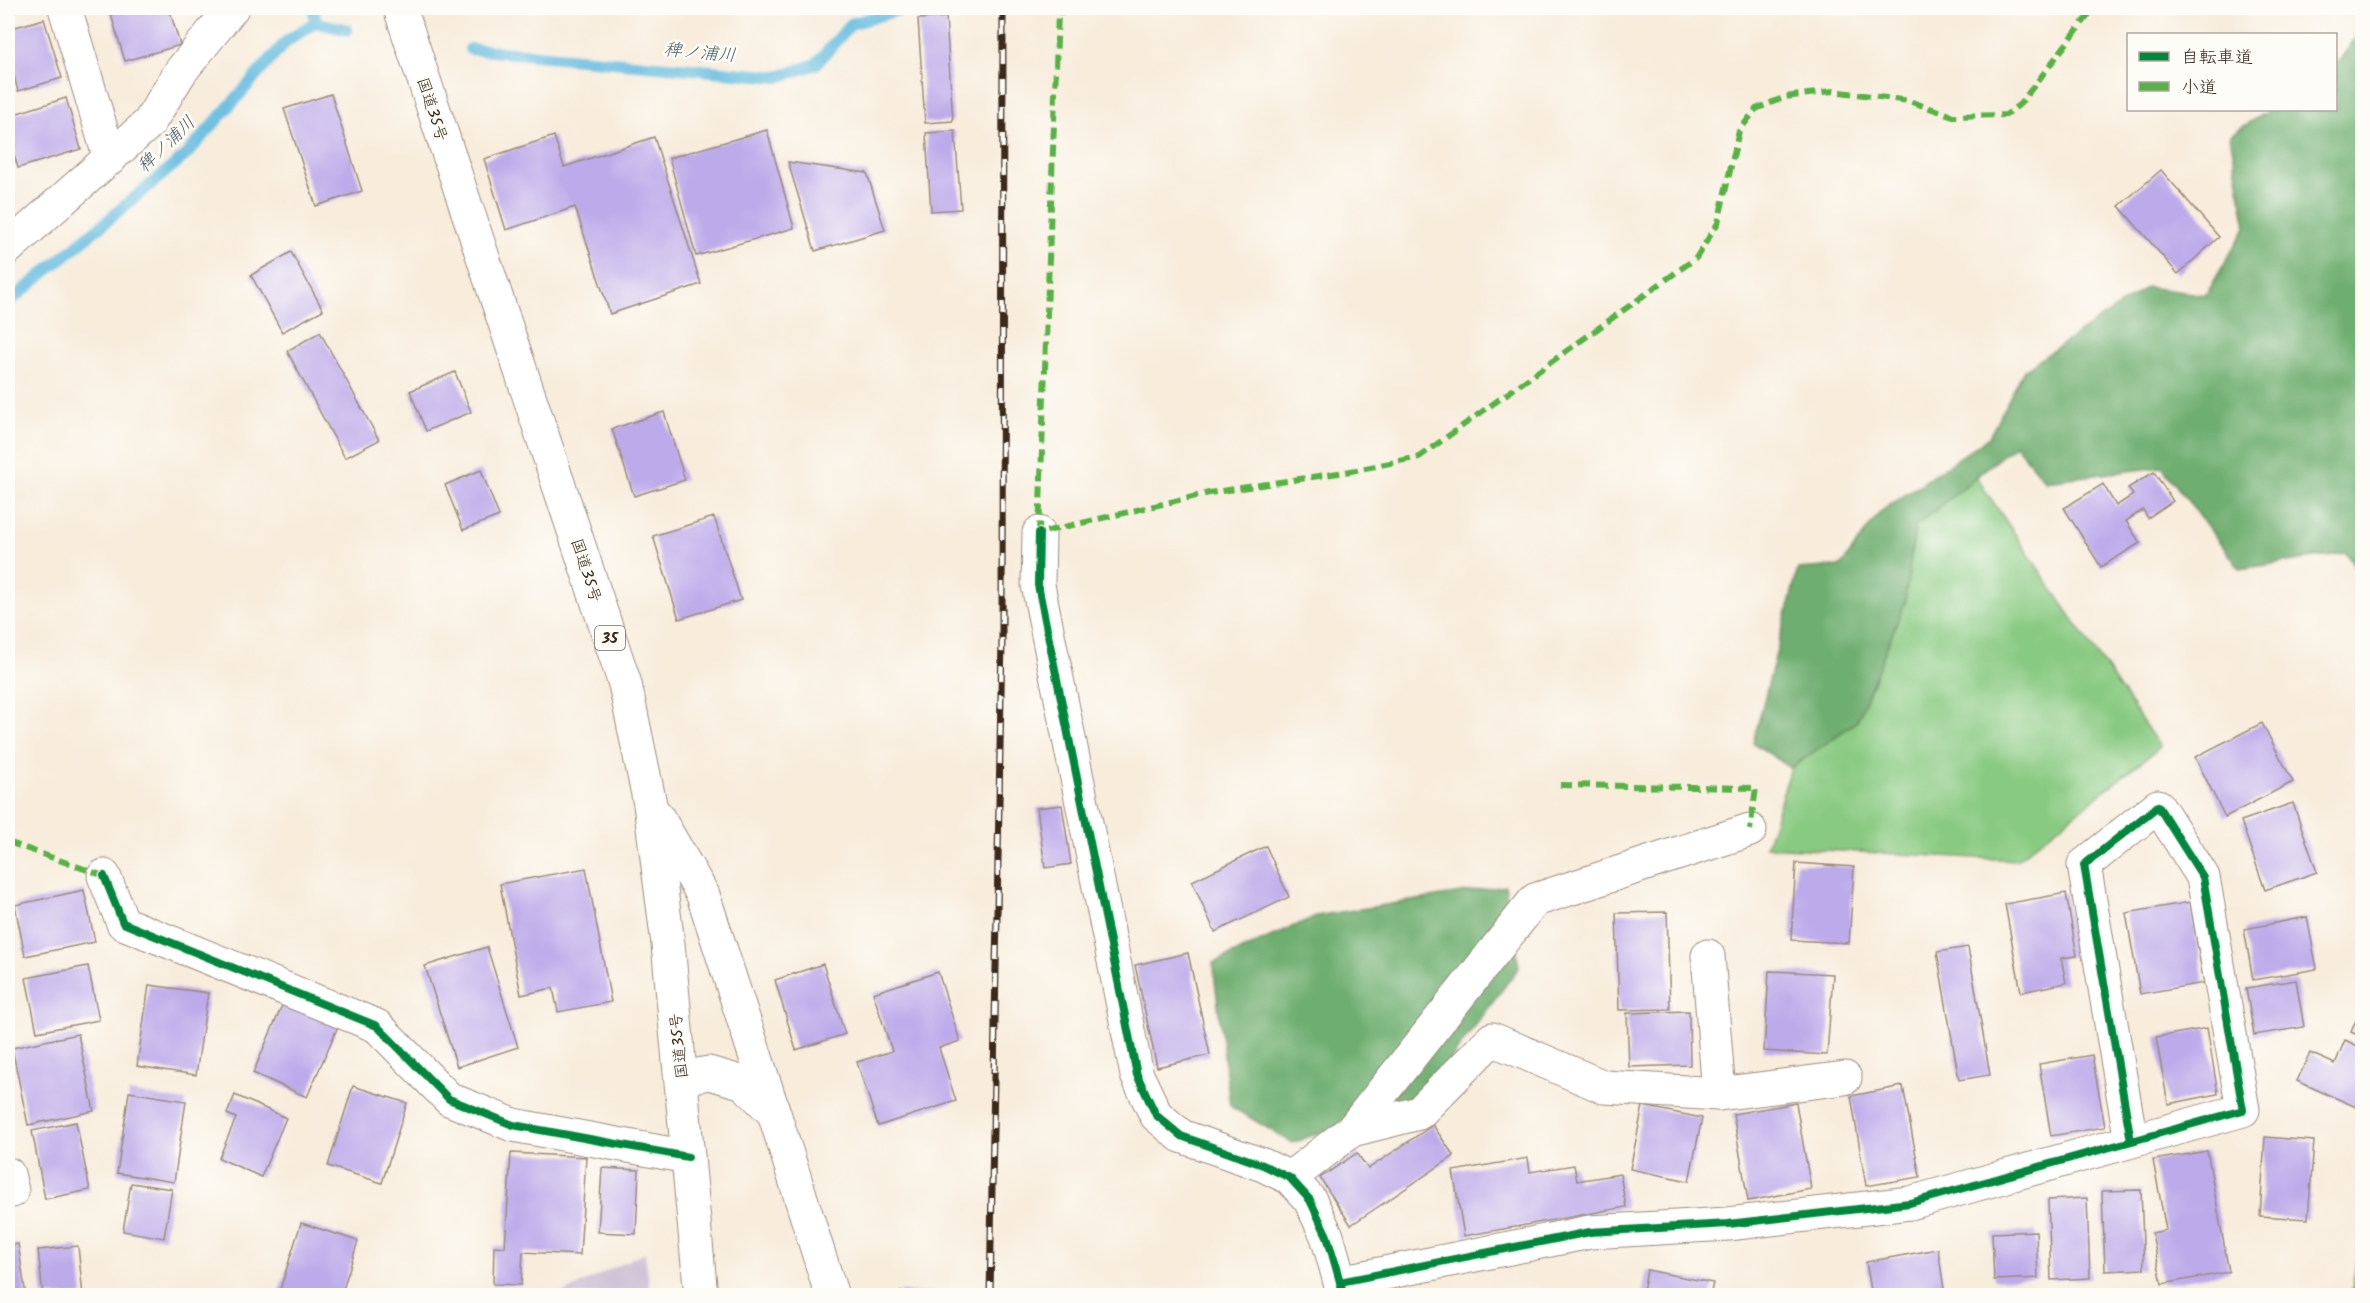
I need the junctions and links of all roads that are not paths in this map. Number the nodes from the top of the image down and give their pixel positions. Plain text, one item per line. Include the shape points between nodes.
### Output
1 (65, 8) edge
2 (232, 8) edge
3 (400, 8) edge
4 (110, 159) junction
5 (8, 248) edge
6 (1039, 533) dead end
7 (650, 804) junction
8 (1750, 830) dead end
9 (104, 876) dead end
10 (1708, 956) dead end
11 (681, 1078) junction
12 (1845, 1078) dead end
13 (1719, 1094) junction
14 (774, 1113) junction
15 (1352, 1130) junction
16 (2131, 1141) junction
17 (688, 1157) junction
18 (8, 1174) edge
19 (1290, 1178) junction
20 (8, 1192) edge
21 (1342, 1289) edge
22 (700, 1296) edge
23 (832, 1296) edge

1 - 4 main road
2 - 4 main road via 181,71 149,123
3 - 7 main road, 国道35号 / 35 via 625,684
4 - 5 main road
6 - 19 main road via 1038,585 1137,1075 1156,1115 1181,1136
7 - 11 main road, 国道35号 / 35
7 - 14 main road via 703,895
8 - 15 main road via 1535,900
9 - 17 main road via 123,922 377,1026 448,1099 513,1125
10 - 13 main road
11 - 14 main road via 709,1072 744,1083
11 - 17 main road, 国道35号 / 35
12 - 13 main road
13 - 15 main road via 1604,1087 1492,1039 1419,1113
14 - 23 main road
15 - 19 main road
16 - 16 main road via 2243,1110 2203,877 2158,806 2084,865
16 - 21 main road via 1910,1203 1728,1224 1590,1232
17 - 22 main road, 国道35号 / 35
18 - 20 main road via 12,1191
19 - 21 main road via 1310,1200 1327,1236

